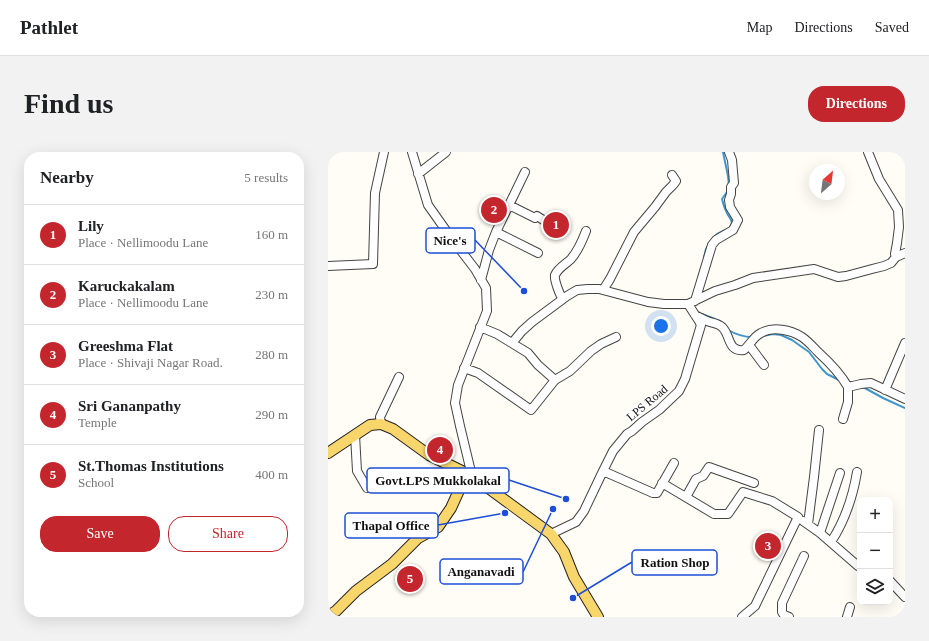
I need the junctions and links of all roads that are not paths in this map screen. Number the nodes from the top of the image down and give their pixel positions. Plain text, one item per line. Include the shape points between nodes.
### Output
1 (384, 152) edge
2 (412, 152) edge
3 (446, 152) edge
4 (729, 152) edge
5 (868, 152) edge
6 (525, 172) dead end
7 (418, 174) junction
8 (672, 175) dead end
9 (509, 205) junction
10 (548, 222) dead end
11 (586, 231) dead end
12 (496, 232) junction
13 (538, 253) dead end
14 (905, 253) edge
15 (896, 257) junction
16 (328, 266) edge
17 (481, 280) junction
18 (603, 290) junction
19 (564, 299) junction
20 (688, 303) junction
21 (695, 315) junction
22 (480, 327) junction
23 (616, 337) dead end
24 (512, 343) junction
25 (905, 343) edge
26 (749, 345) junction
27 (764, 365) dead end
28 (464, 368) junction
29 (399, 377) dead end
30 (555, 380) junction
31 (848, 387) junction
32 (885, 390) junction
33 (905, 399) edge
34 (843, 419) dead end
35 (382, 424) junction
36 (819, 430) dead end
37 (355, 435) junction
38 (328, 453) edge
39 (674, 463) dead end
40 (603, 471) junction
41 (857, 472) dead end
42 (840, 473) dead end
43 (472, 476) junction
44 (662, 483) junction
45 (754, 483) dead end
46 (367, 488) dead end
47 (686, 497) junction
48 (798, 517) junction
49 (808, 524) junction
50 (820, 533) junction
51 (551, 534) junction
52 (831, 542) junction
53 (804, 556) dead end
54 (857, 565) edge
55 (893, 584) edge
56 (905, 597) edge
57 (850, 607) dead end
58 (328, 616) edge
59 (598, 617) edge
60 (742, 617) edge
61 (789, 617) edge
62 (847, 617) edge

1 - 16 street via 375,193 373,264
2 - 7 street
3 - 7 street
4 - 20 street via 734,183 729,200 738,220 733,230 712,245
5 - 15 street via 879,179 898,210
6 - 9 street
7 - 17 street via 428,205 476,269
8 - 18 street via 676,180 673,185 634,232
9 - 10 street
9 - 12 street
11 - 19 street via 572,257 555,275
12 - 13 street
12 - 17 street
14 - 15 street
15 - 20 street via 884,266 846,276 838,277 814,269 752,278
17 - 22 street via 486,288 487,311
18 - 19 street via 577,290
18 - 20 street via 648,302
19 - 24 street via 522,331
20 - 21 street, LPS Road
21 - 26 street via 721,326 734,349 744,350
21 - 40 street, LPS Road via 701,326 679,391 627,434 613,451
22 - 24 street
22 - 28 street
23 - 30 street via 601,344 570,372
24 - 30 street via 528,353
25 - 32 street
26 - 27 street
26 - 31 street via 766,331 791,332 802,337 825,358
28 - 30 street via 478,372 531,410
28 - 43 street via 455,403
29 - 35 street via 380,417
31 - 32 street via 871,384
31 - 34 street via 848,402
32 - 33 street
35 - 37 main road via 370,426
35 - 43 main road via 429,455
36 - 49 street
37 - 38 main road
37 - 46 street via 357,470
39 - 44 street
40 - 44 street via 653,493 657,493
40 - 51 street, LPS Road via 576,522
41 - 52 street via 854,489
42 - 50 street
43 - 51 main road
43 - 58 main road via 461,486 451,508 438,527 418,538 392,564
44 - 47 street
45 - 47 street via 709,467 703,476 696,479
47 - 48 street via 714,514 728,514 742,492 772,501
48 - 49 street
48 - 60 street via 755,606
49 - 50 street
50 - 52 street
51 - 59 main road via 564,552 574,577
52 - 54 street
53 - 61 street via 782,603 782,612
55 - 56 street
57 - 62 street

